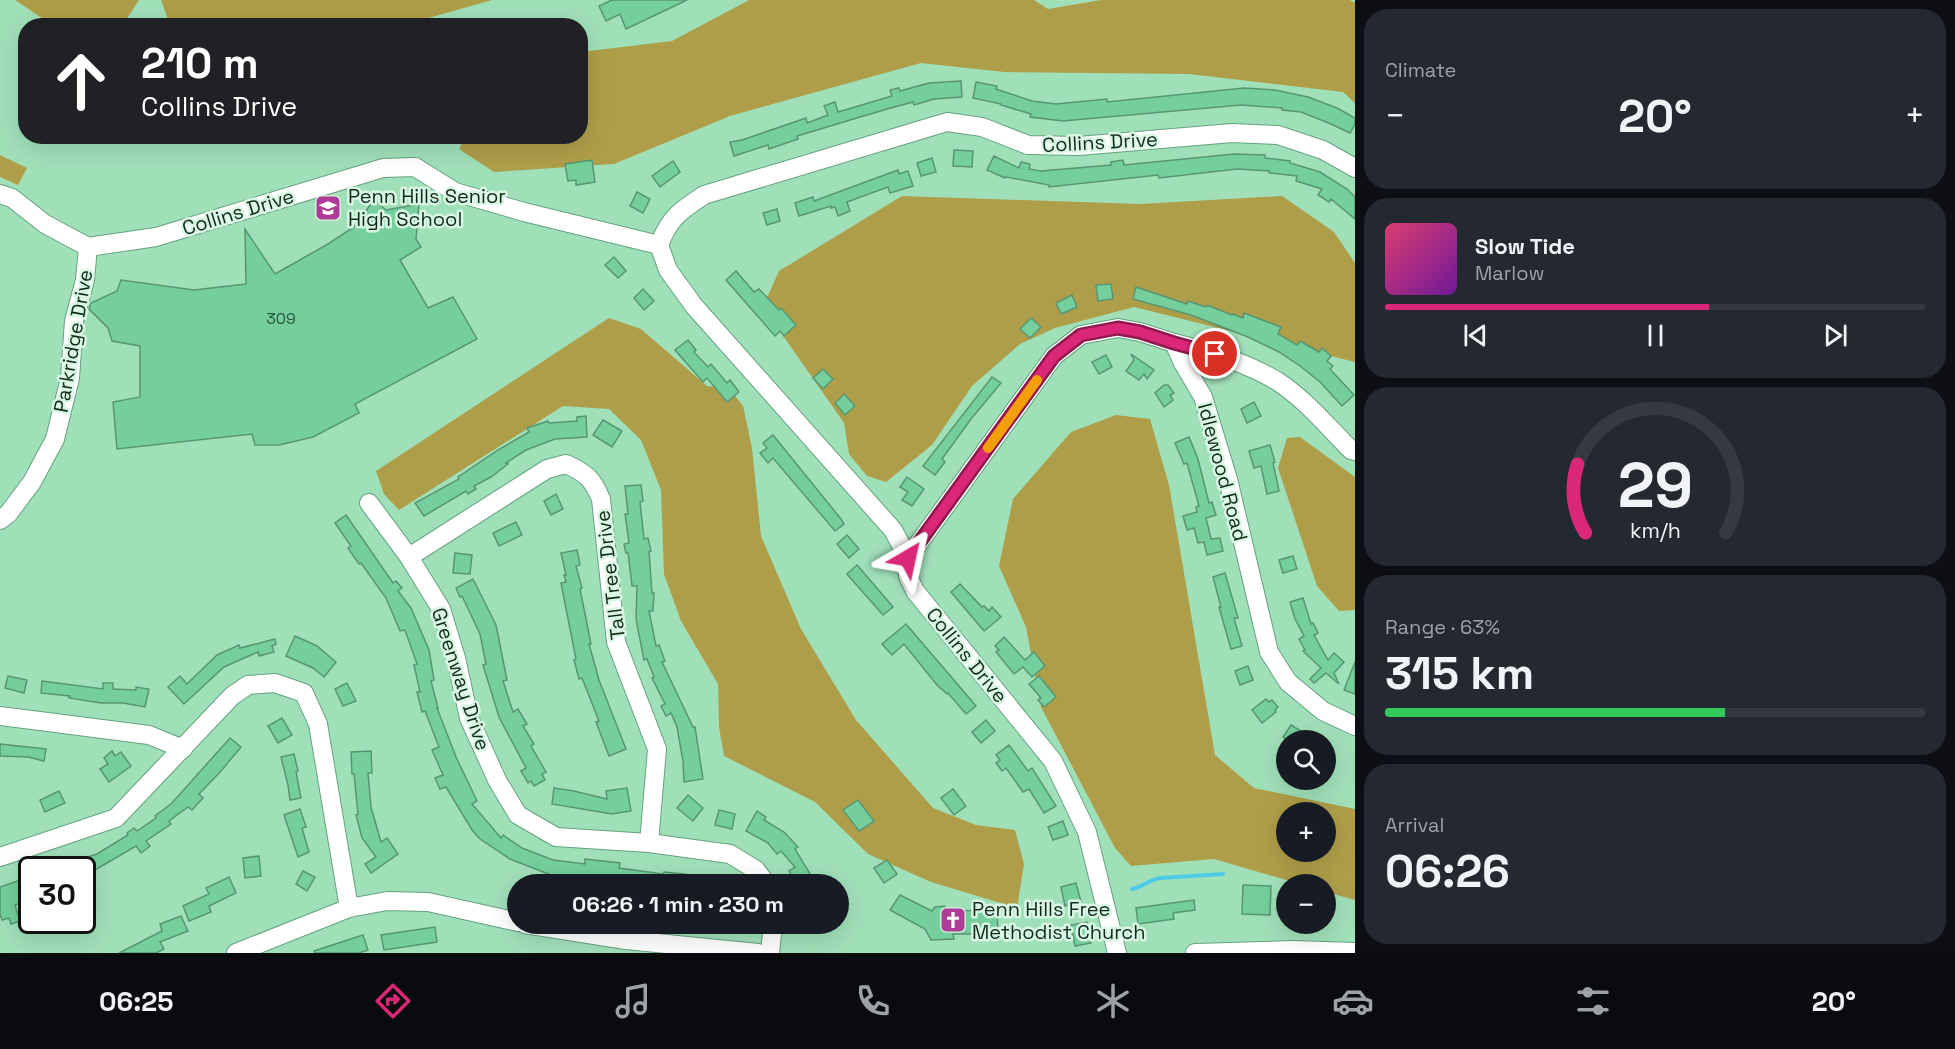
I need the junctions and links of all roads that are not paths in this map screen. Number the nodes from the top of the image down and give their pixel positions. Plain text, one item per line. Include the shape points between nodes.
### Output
1 (1355, 168) edge
2 (0, 194) edge
3 (659, 245) junction
4 (88, 247) junction
5 (1174, 343) junction
6 (1355, 451) edge
7 (369, 503) dead end
8 (0, 520) edge
9 (409, 557) junction
10 (908, 558) junction
11 (0, 716) edge
12 (1355, 726) edge
13 (183, 749) junction
14 (649, 843) junction
15 (0, 857) edge
16 (759, 874) edge
17 (349, 908) junction
18 (507, 920) edge
19 (588, 934) edge
20 (772, 934) edge
21 (240, 952) edge
22 (1355, 952) edge
23 (758, 953) edge
24 (770, 953) edge
25 (1117, 953) edge
26 (1195, 953) edge

1 - 3 street, Collins Drive via 1323,150 1278,135 1232,133 1079,146 1028,145 981,127 947,122 704,195 676,214
2 - 4 street, Parkridge Drive
3 - 4 street, Collins Drive via 455,192 415,167 383,168 156,237
3 - 10 street, Collins Drive via 668,270 694,306 894,530
4 - 8 street, Parkridge Drive via 85,280 74,321 70,378 55,439 32,482
5 - 6 street via 1248,366 1278,382
5 - 10 street via 1118,328 1081,335 1054,356
5 - 12 street, Idlewood Road via 1203,397 1228,479 1269,652 1288,682 1323,711
7 - 9 street, Greenway Drive
9 - 14 street, Greenway Drive via 441,609 469,718 518,815 556,837
9 - 14 street, Tall Tree Drive via 547,470 566,464 593,482 601,499 616,642 657,749
10 - 25 street, Collins Drive via 908,576 915,591 1053,761 1087,832
11 - 13 street via 149,735
13 - 15 street via 116,818
13 - 17 street via 232,696 248,685 275,683 304,693 318,724
14 - 16 street, Greenway Drive via 730,854
17 - 18 street via 387,901 428,902
17 - 21 street
19 - 23 street
20 - 24 street
22 - 26 street

